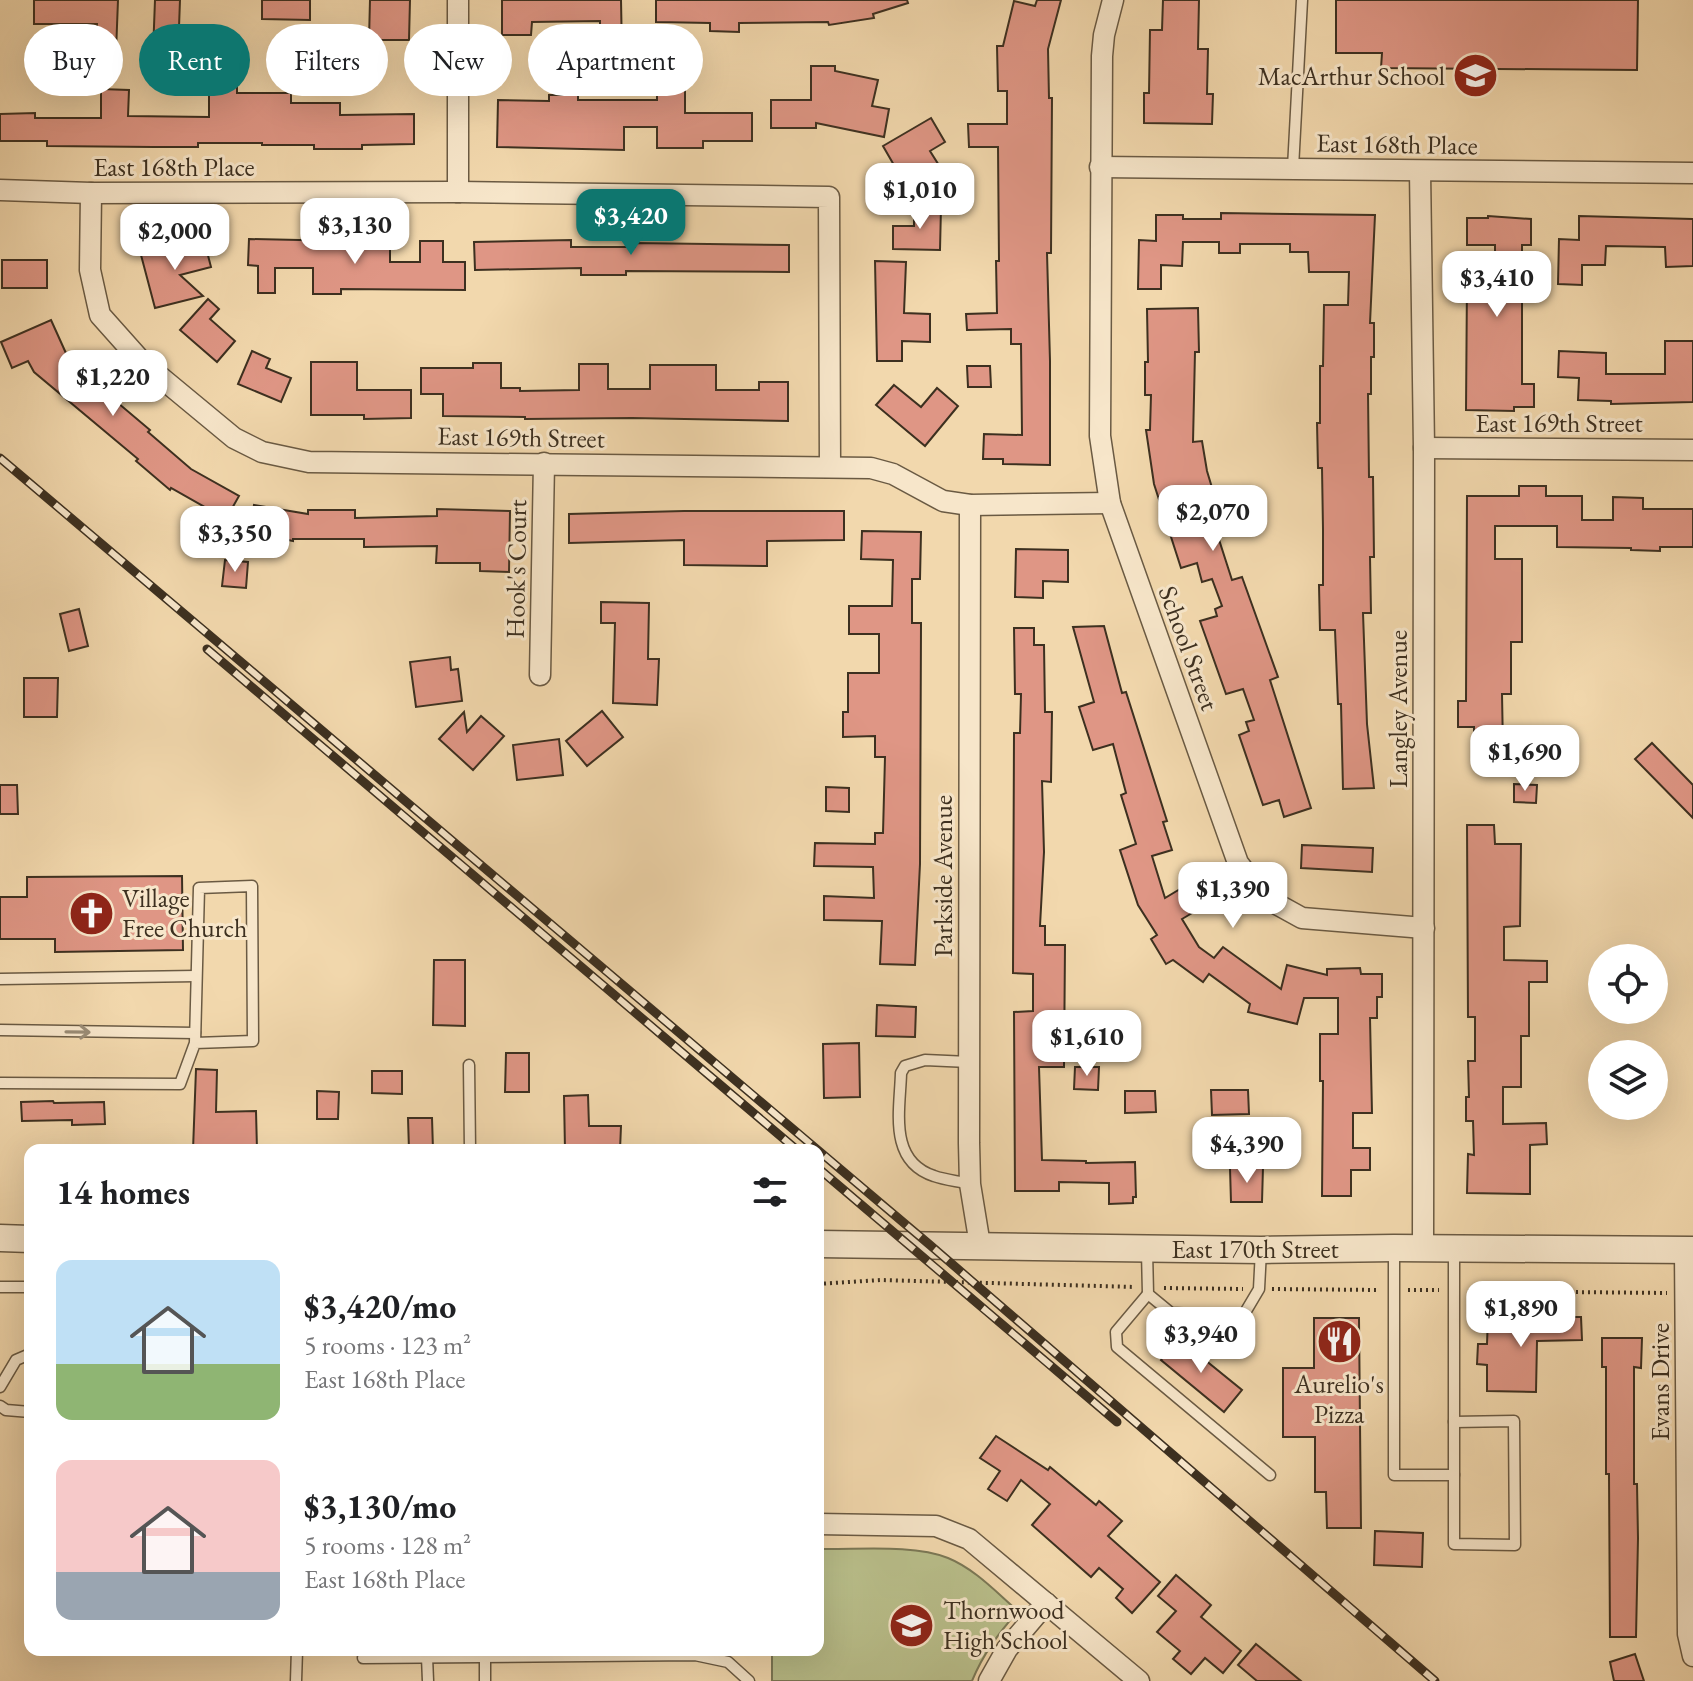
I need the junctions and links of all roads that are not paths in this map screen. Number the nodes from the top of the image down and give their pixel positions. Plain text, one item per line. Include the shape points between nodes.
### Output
1 (458, 0) edge
2 (1113, 0) edge
3 (1302, 0) edge
4 (1100, 167) junction
5 (1293, 168) junction
6 (1420, 171) junction
7 (1693, 173) edge
8 (0, 190) edge
9 (458, 192) junction
10 (91, 193) junction
11 (1424, 448) junction
12 (1693, 450) edge
13 (544, 463) junction
14 (830, 466) junction
15 (1110, 503) junction
16 (970, 505) junction
17 (540, 675) dead end
18 (1424, 928) junction
19 (196, 976) junction
20 (0, 979) edge
21 (0, 1030) edge
22 (195, 1038) junction
23 (969, 1062) junction
24 (469, 1065) dead end
25 (0, 1083) edge
26 (470, 1144) edge
27 (970, 1184) junction
28 (0, 1238) edge
29 (24, 1239) edge
30 (824, 1244) edge
31 (980, 1245) junction
32 (1394, 1248) junction
33 (1423, 1248) junction
34 (1147, 1249) junction
35 (1454, 1249) junction
36 (1261, 1250) junction
37 (1689, 1250) edge
38 (0, 1287) edge
39 (24, 1287) edge
40 (1147, 1290) junction
41 (24, 1357) edge
42 (0, 1387) edge
43 (0, 1406) edge
44 (24, 1412) edge
45 (1454, 1422) junction
46 (1270, 1475) dead end
47 (1454, 1475) junction
48 (824, 1524) edge
49 (1690, 1547) edge
50 (1046, 1603) junction
51 (297, 1656) edge
52 (590, 1656) edge
53 (700, 1656) edge
54 (1693, 1656) edge
55 (427, 1657) junction
56 (485, 1657) junction
57 (363, 1658) dead end
58 (296, 1681) edge
59 (428, 1681) edge
60 (485, 1681) edge
61 (749, 1681) edge
62 (989, 1681) edge
63 (1139, 1681) edge

1 - 9 street
2 - 4 street, School Street via 1102,56
3 - 5 lane
4 - 5 street, East 168th Place
4 - 15 street, School Street via 1100,436
5 - 6 street, East 168th Place
6 - 7 street, East 168th Place
6 - 11 street, Langley Avenue
8 - 10 street, East 168th Place
9 - 10 street, East 168th Place
9 - 14 street, East 168th Place via 829,197
10 - 13 street, East 169th Street via 90,270 100,315 141,361 234,438 262,452 309,462
11 - 12 street, East 169th Street
11 - 18 street, Langley Avenue
13 - 14 street, East 169th Street
13 - 17 street, Hook's Court
14 - 16 street, East 169th Street via 893,474 943,501
15 - 16 street, East 169th Street
15 - 18 street, School Street via 1238,863 1264,897 1302,918
16 - 23 street, Parkside Avenue
18 - 33 street, Langley Avenue
19 - 20 lane
19 - 22 lane
19 - 22 lane via 199,888 252,886 253,1041
21 -> 22 lane
22 - 25 lane via 180,1084
23 - 27 street, Parkside Avenue
23 - 27 lane via 925,1060 905,1066 899,1140 912,1162 930,1175
24 - 26 lane
27 - 31 street, Parkside Avenue
28 - 29 street
30 - 31 street, East 170th Street
31 - 34 street, East 170th Street
32 - 33 street, East 170th Street
32 - 36 street, East 170th Street
32 - 47 lane via 1394,1475
33 - 35 street, East 170th Street
34 - 36 street, East 170th Street
34 - 40 lane
35 - 37 street, East 170th Street
35 - 45 lane
36 - 40 lane via 1259,1289 1243,1316 1171,1313
37 - 49 street, Evans Drive
38 - 39 lane
40 - 46 lane via 1116,1332 1117,1347
41 - 42 lane via 16,1360
43 - 44 lane
45 - 47 lane
45 - 47 lane via 1514,1421 1515,1545 1454,1544
48 - 50 street via 936,1526 953,1531
49 - 54 street, Evans Drive via 1688,1634
50 - 62 street via 1007,1649
50 - 63 street
51 - 58 lane
52 - 56 lane
53 - 61 lane via 728,1662
55 - 56 lane
55 - 57 lane
55 - 59 lane
56 - 60 lane

